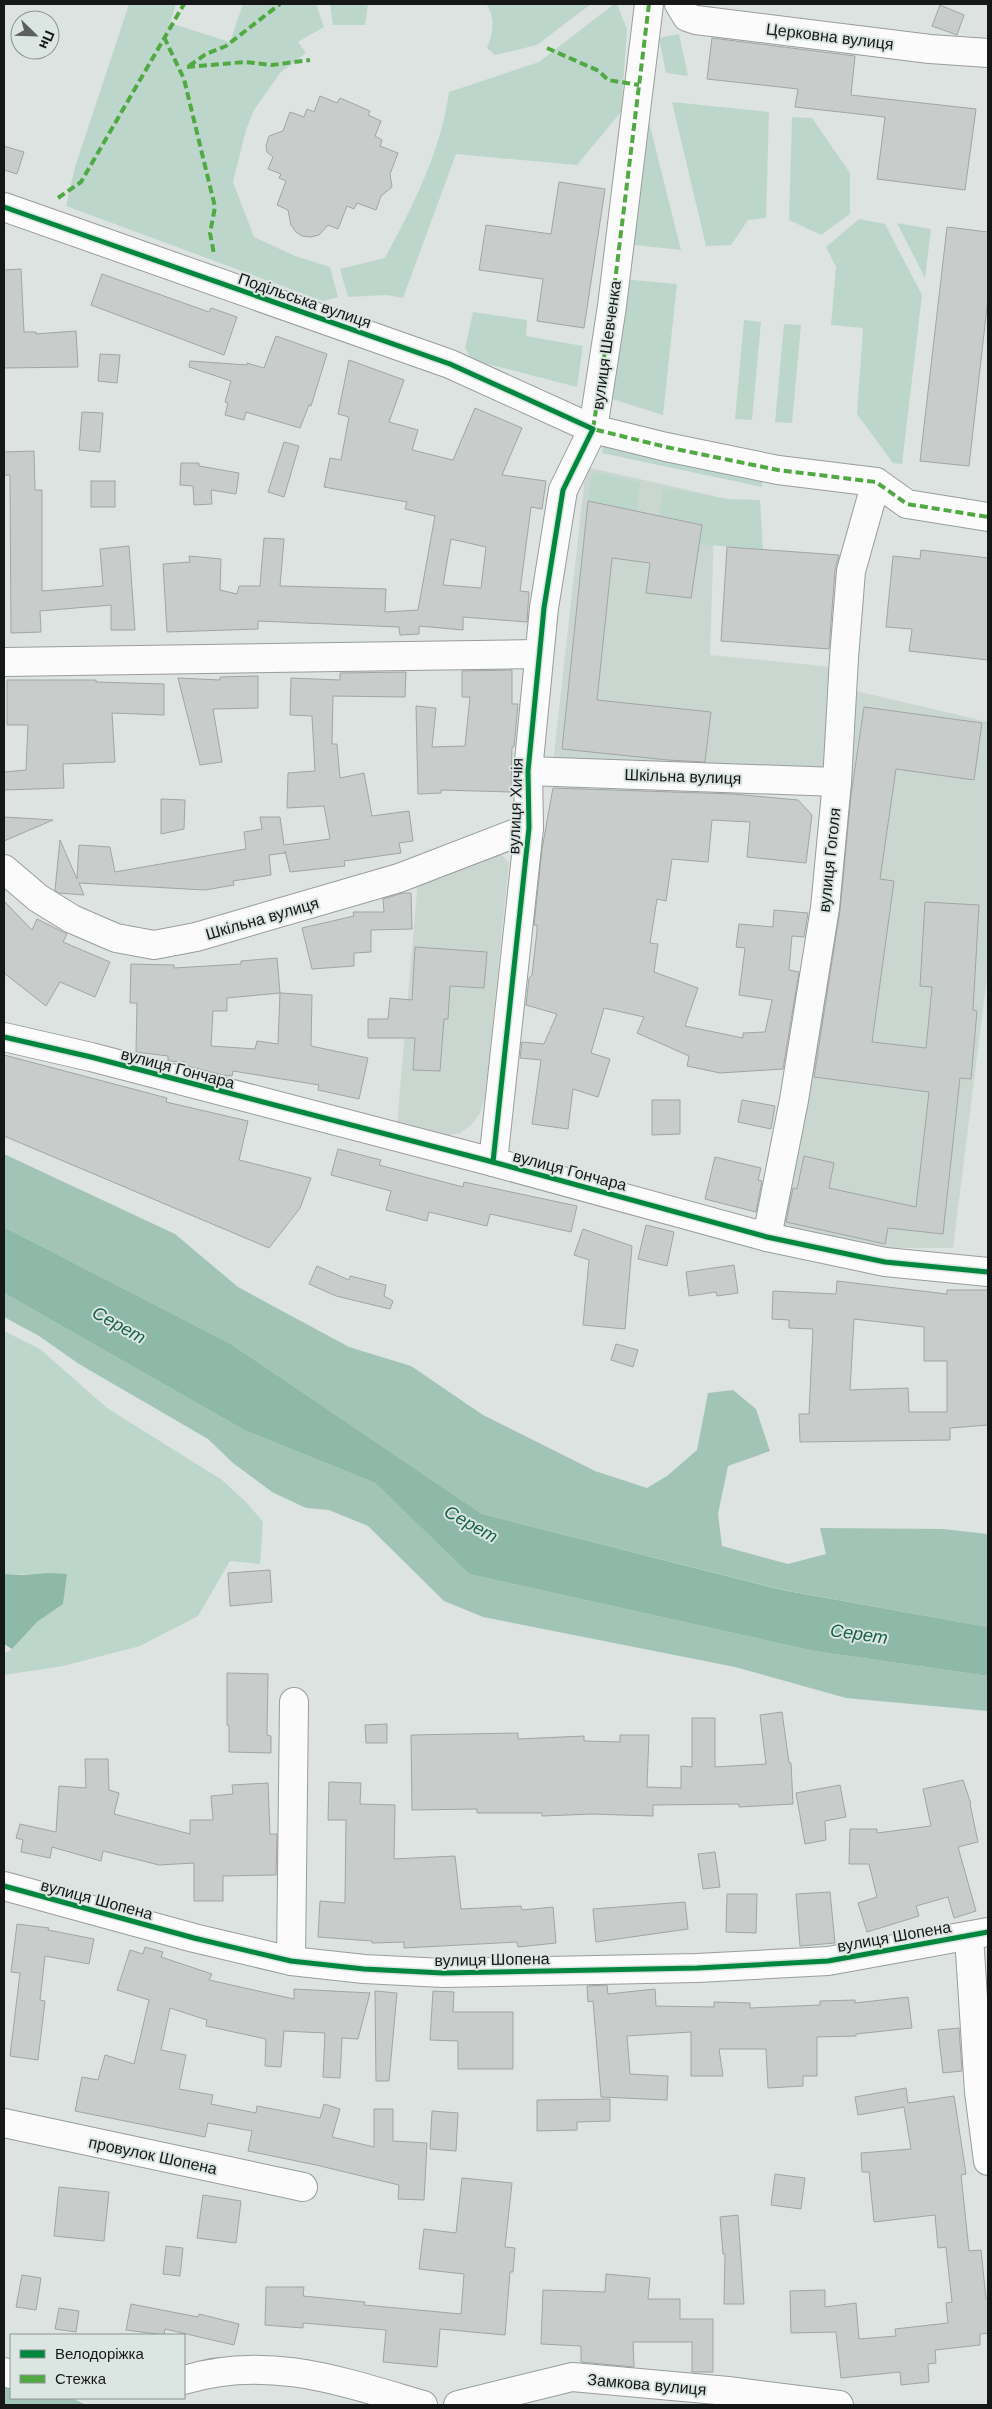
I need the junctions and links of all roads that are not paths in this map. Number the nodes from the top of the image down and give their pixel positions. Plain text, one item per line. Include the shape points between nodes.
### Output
1 (649, 4) edge
2 (678, 4) edge
3 (988, 53) edge
4 (4, 207) edge
5 (593, 429) junction
6 (876, 482) junction
7 (988, 517) edge
8 (539, 654) junction
9 (4, 662) edge
10 (528, 771) junction
11 (837, 782) junction
12 (530, 828) junction
13 (4, 869) edge
14 (4, 1037) edge
15 (493, 1162) junction
16 (767, 1236) junction
17 (988, 1272) edge
18 (294, 1702) dead end
19 (4, 1886) edge
20 (979, 1934) edge
21 (291, 1960) junction
22 (4, 2123) edge
23 (988, 2161) edge
24 (303, 2187) dead end
25 (185, 2380) edge
26 (424, 2405) edge
27 (458, 2405) edge
28 (839, 2405) edge

1 - 5 street, вулиця Шевченка via 612,306
2 - 3 street, Церковна вулиця via 687,17 696,20
4 - 5 street, Подільська вулиця via 450,364
5 - 6 street, вулиця Шевченка via 666,448 778,470
5 - 8 street, вулиця Хичія via 563,490
6 - 7 street, вулиця Шевченка via 907,504
6 - 11 street, вулиця Гоголя via 851,571
8 - 9 street
8 - 10 street, вулиця Хичія
10 - 11 street, Шкільна вулиця
10 - 12 street, вулиця Хичія
11 - 16 street, вулиця Гоголя via 825,908 794,1100
12 - 13 street, Шкільна вулиця via 399,878 196,937 154,945 116,938 72,919 38,898
12 - 15 street, вулиця Хичія
14 - 15 street, вулиця Гончара
15 - 16 street, вулиця Гончара
16 - 17 street, вулиця Гончара via 885,1262
18 - 21 street
19 - 21 street, вулиця Шопена via 194,1938
20 - 21 street, вулиця Шопена via 828,1961 696,1968 443,1973 364,1969
20 - 23 street, вулиця Шопена via 979,2092
22 - 24 street, провулок Шопена
25 - 26 street via 207,2372 249,2368 294,2371 326,2376
27 - 28 street, Замкова вулиця via 572,2377 728,2390

